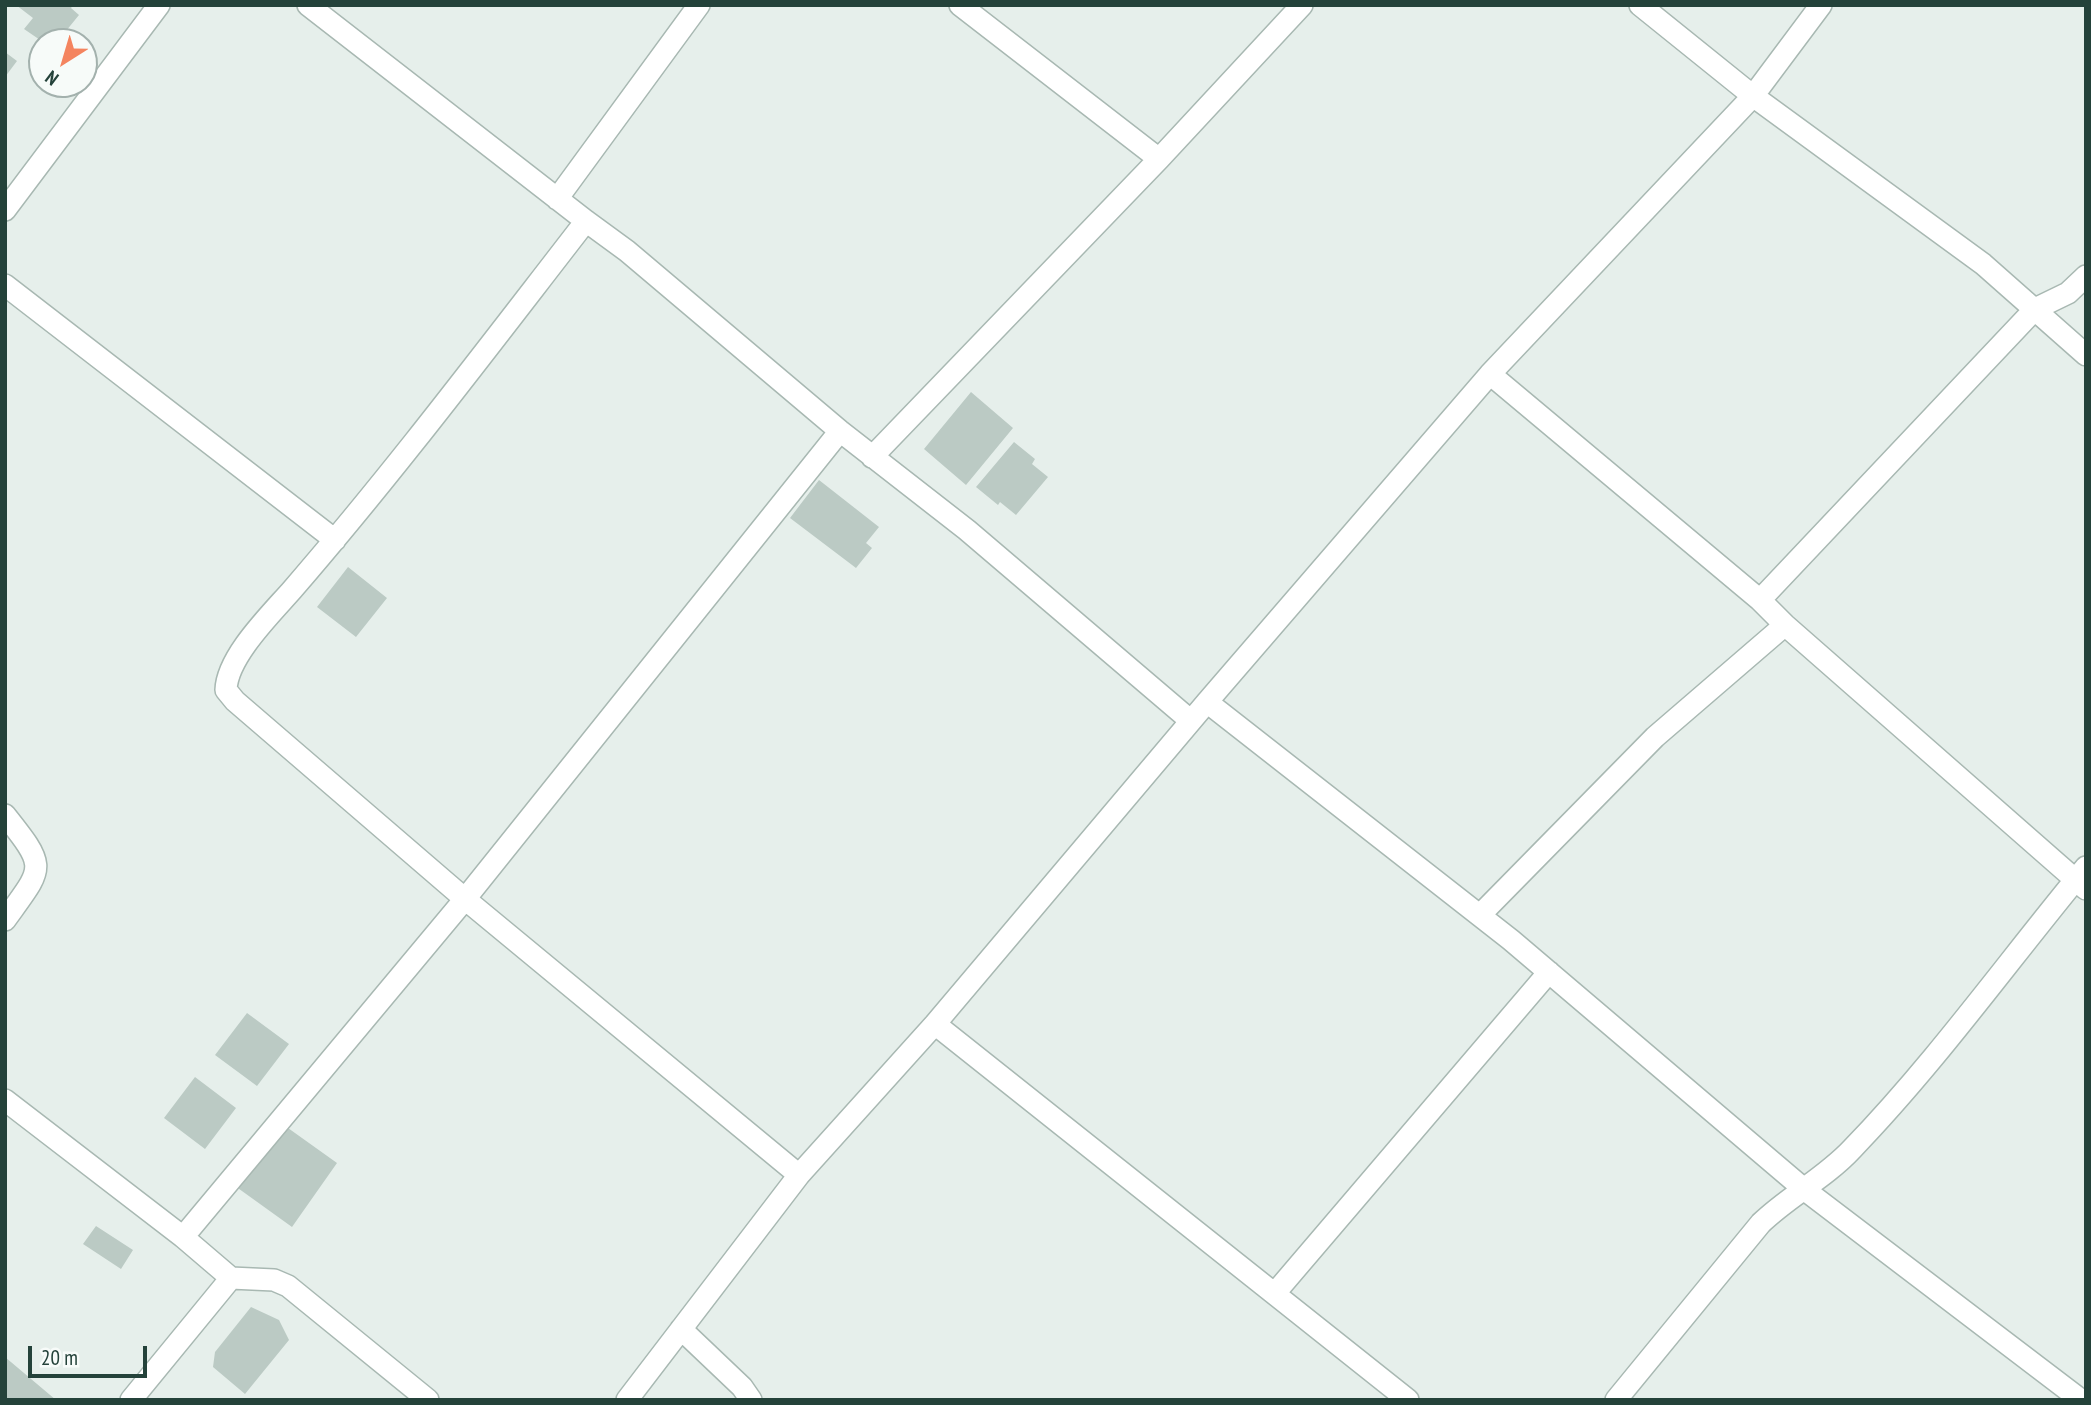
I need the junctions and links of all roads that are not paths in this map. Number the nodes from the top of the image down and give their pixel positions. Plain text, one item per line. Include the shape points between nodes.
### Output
1 (159, 5) edge
2 (308, 5) edge
3 (699, 5) edge
4 (960, 5) edge
5 (1302, 5) edge
6 (1640, 5) edge
7 (1821, 5) edge
8 (1753, 96) junction
9 (1159, 159) junction
10 (557, 199) junction
11 (5, 210) edge
12 (586, 221) junction
13 (2086, 276) edge
14 (5, 285) edge
15 (2035, 309) junction
16 (2086, 355) edge
17 (1490, 374) junction
18 (840, 431) junction
19 (872, 457) junction
20 (335, 540) junction
21 (1760, 600) junction
22 (1785, 625) junction
23 (1207, 702) junction
24 (1191, 721) junction
25 (5, 814) edge
26 (2082, 879) edge
27 (465, 899) junction
28 (1480, 915) junction
29 (5, 920) edge
30 (1549, 972) junction
31 (935, 1024) junction
32 (5, 1100) edge
33 (799, 1175) junction
34 (1805, 1190) junction
35 (183, 1237) junction
36 (231, 1278) junction
37 (1275, 1293) junction
38 (681, 1329) junction
39 (131, 1400) edge
40 (428, 1400) edge
41 (627, 1400) edge
42 (751, 1400) edge
43 (1408, 1400) edge
44 (1616, 1400) edge
45 (2081, 1400) edge

1 - 11 street
2 - 10 street
3 - 10 street
4 - 9 street
5 - 9 street
6 - 8 street
7 - 8 street
8 - 15 street via 1983,264
8 - 17 street
9 - 19 street
10 - 12 street
12 - 18 street
12 - 20 street
13 - 15 street via 2068,293
14 - 20 street
15 - 16 street
15 - 21 street
17 - 21 street
17 - 23 street
18 - 19 street
18 - 27 street
19 - 24 street via 967,530
20 - 27 street via 244,648 226,680 226,690
21 - 22 street
22 - 26 street
22 - 28 street via 1655,737
23 - 24 street
23 - 28 street
24 - 31 street
25 - 29 street via 36,859 36,875
26 - 34 street via 1851,1151
27 - 33 street
27 - 35 street
28 - 30 street
30 - 34 street
30 - 37 street
31 - 33 street
31 - 37 street
32 - 35 street
33 - 38 street
34 - 44 street via 1762,1223
34 - 45 street
35 - 36 street
36 - 39 street
36 - 40 street via 274,1280 288,1286
37 - 43 street
38 - 41 street
38 - 42 street

